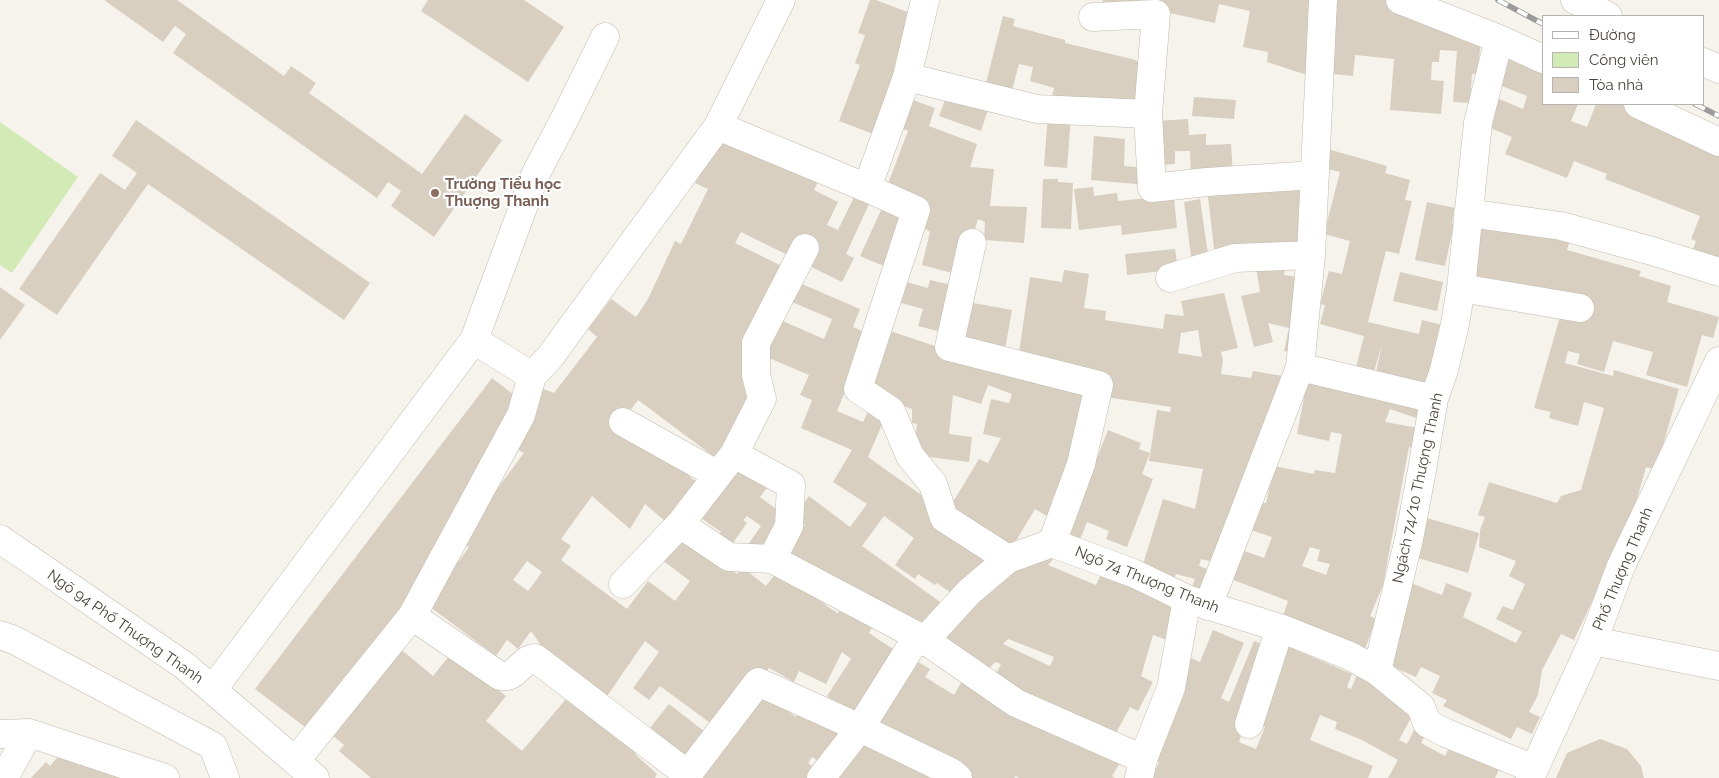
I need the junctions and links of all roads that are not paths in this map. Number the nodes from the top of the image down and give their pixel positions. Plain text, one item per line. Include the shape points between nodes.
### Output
1 (781, 0) edge
2 (925, 0) edge
3 (1323, 0) edge
4 (1400, 0) edge
5 (1574, 0) edge
6 (1606, 15) edge
7 (1093, 17) dead end
8 (606, 37) dead end
9 (1499, 39) junction
10 (1542, 59) edge
11 (1704, 62) edge
12 (1719, 69) edge
13 (907, 77) junction
14 (1640, 105) edge
15 (1148, 114) junction
16 (718, 126) junction
17 (1719, 142) edge
18 (1315, 175) junction
19 (867, 188) junction
20 (1468, 213) junction
21 (972, 243) dead end
22 (805, 248) dead end
23 (1311, 255) junction
24 (1719, 272) edge
25 (1170, 278) dead end
26 (1461, 288) junction
27 (1580, 308) dead end
28 (474, 340) junction
29 (1719, 361) edge
30 (1300, 367) junction
31 (532, 376) junction
32 (1434, 399) junction
33 (623, 422) dead end
34 (726, 465) junction
35 (680, 524) junction
36 (0, 540) edge
37 (1052, 543) junction
38 (772, 559) junction
39 (1008, 559) junction
40 (623, 584) dead end
41 (1197, 602) junction
42 (412, 616) junction
43 (1280, 628) junction
44 (0, 635) edge
45 (926, 640) junction
46 (1593, 641) junction
47 (1719, 666) edge
48 (1377, 670) junction
49 (213, 689) junction
50 (1249, 724) dead end
51 (860, 728) junction
52 (29, 733) junction
53 (0, 734) edge
54 (1141, 768) edge
55 (305, 769) edge
56 (1532, 774) edge
57 (686, 776) edge
58 (4, 778) edge
59 (165, 778) edge
60 (225, 778) edge
61 (820, 778) edge
62 (958, 778) edge

1 - 16 street
2 - 13 street
3 - 18 street
4 - 9 street
5 - 6 street
7 - 15 street via 1156,14
8 - 28 street via 535,175
9 - 10 street
9 - 20 street, Ngách 74/10 Thượng Thanh via 1478,123
11 - 12 street
13 - 15 street via 1038,109
13 - 19 street
14 - 17 street
15 - 18 street via 1152,188
16 - 19 street
16 - 31 street via 550,356
18 - 23 street
19 - 39 street via 916,210 858,389 891,411 910,456 933,484 944,518
20 - 24 street via 1561,226
20 - 26 street, Ngách 74/10 Thượng Thanh
21 - 37 street via 949,347 1099,385 1081,464
22 - 34 street via 756,344 756,375 762,399
23 - 25 street via 1235,258
23 - 30 street
26 - 27 street
26 - 32 street, Ngách 74/10 Thượng Thanh via 1444,370
28 - 31 street
28 - 49 street
29 - 46 street, Phố Thượng Thanh via 1621,566
30 - 32 street
30 - 41 street
31 - 42 street via 521,415
32 - 48 street, Ngách 74/10 Thượng Thanh via 1408,538
33 - 34 street
34 - 35 street
34 - 38 street via 791,485 789,526
35 - 38 street via 729,557
35 - 40 street
36 - 49 street, Ngõ 94 Phố Thượng Thanh via 185,666
37 - 39 street
37 - 41 street, Ngõ 74 Thượng Thanh
38 - 45 street
39 - 45 street via 969,592
41 - 43 street, Ngõ 74 Thượng Thanh
41 - 54 street via 1171,688
42 - 55 street
42 - 57 street via 500,676 512,674 535,658
43 - 48 street, Ngõ 74 Thượng Thanh
43 - 50 street
44 - 60 street via 213,746
45 - 51 street via 912,645
45 - 54 street via 1016,703
46 - 47 street
46 - 56 street, Phố Thượng Thanh
48 - 56 street, Ngõ 74 Thượng Thanh via 1421,707 1427,723
49 - 55 street, Ngõ 94 Phố Thượng Thanh
51 - 57 street via 758,682
51 - 61 street
51 - 62 street
52 - 53 street
52 - 58 street
52 - 59 street

